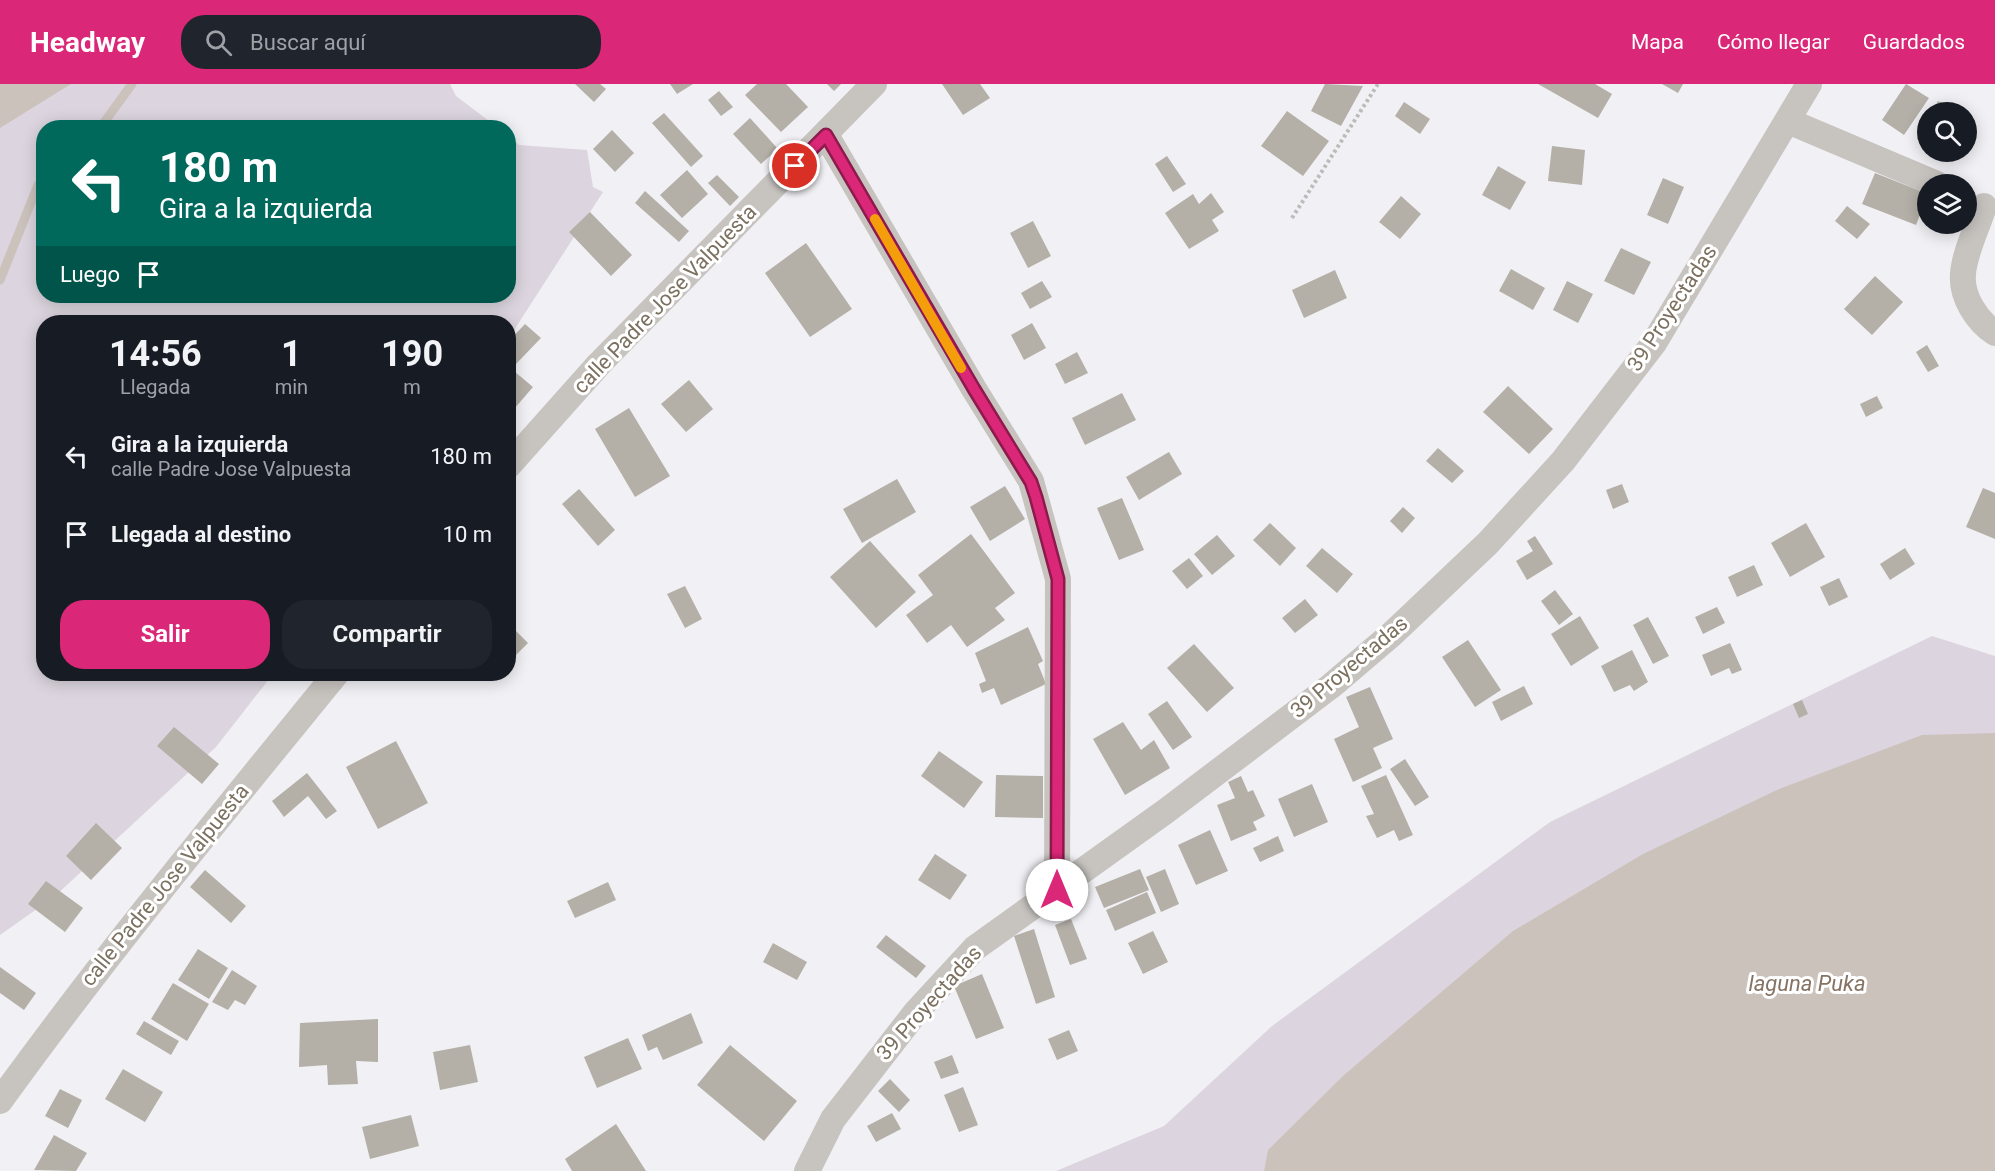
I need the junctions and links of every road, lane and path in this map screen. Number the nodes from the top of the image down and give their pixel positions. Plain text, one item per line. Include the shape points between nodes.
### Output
1 (874, 84) edge
2 (1377, 84) edge
3 (1809, 84) edge
4 (1788, 121) junction
5 (826, 135) junction
6 (1917, 176) edge
7 (1982, 205) edge
8 (1292, 218) dead end
9 (1995, 333) edge
10 (516, 457) edge
11 (330, 681) edge
12 (1057, 890) junction
13 (0, 1101) edge
14 (807, 1171) edge

1 - 5 street, calle Padre Jose Valpuesta
2 - 8 path
3 - 4 street, 39 Proyectadas
4 - 6 street
4 - 12 street, 39 Proyectadas via 1654,343 1563,461 1488,543 1392,634 1330,686
5 - 10 street, calle Padre Jose Valpuesta via 599,364
5 - 12 street via 1031,482 1040,509 1058,579
7 - 9 street via 1963,274 1976,316
11 - 13 street, calle Padre Jose Valpuesta via 144,909
12 - 14 street, 39 Proyectadas via 975,948 916,1012 832,1119

